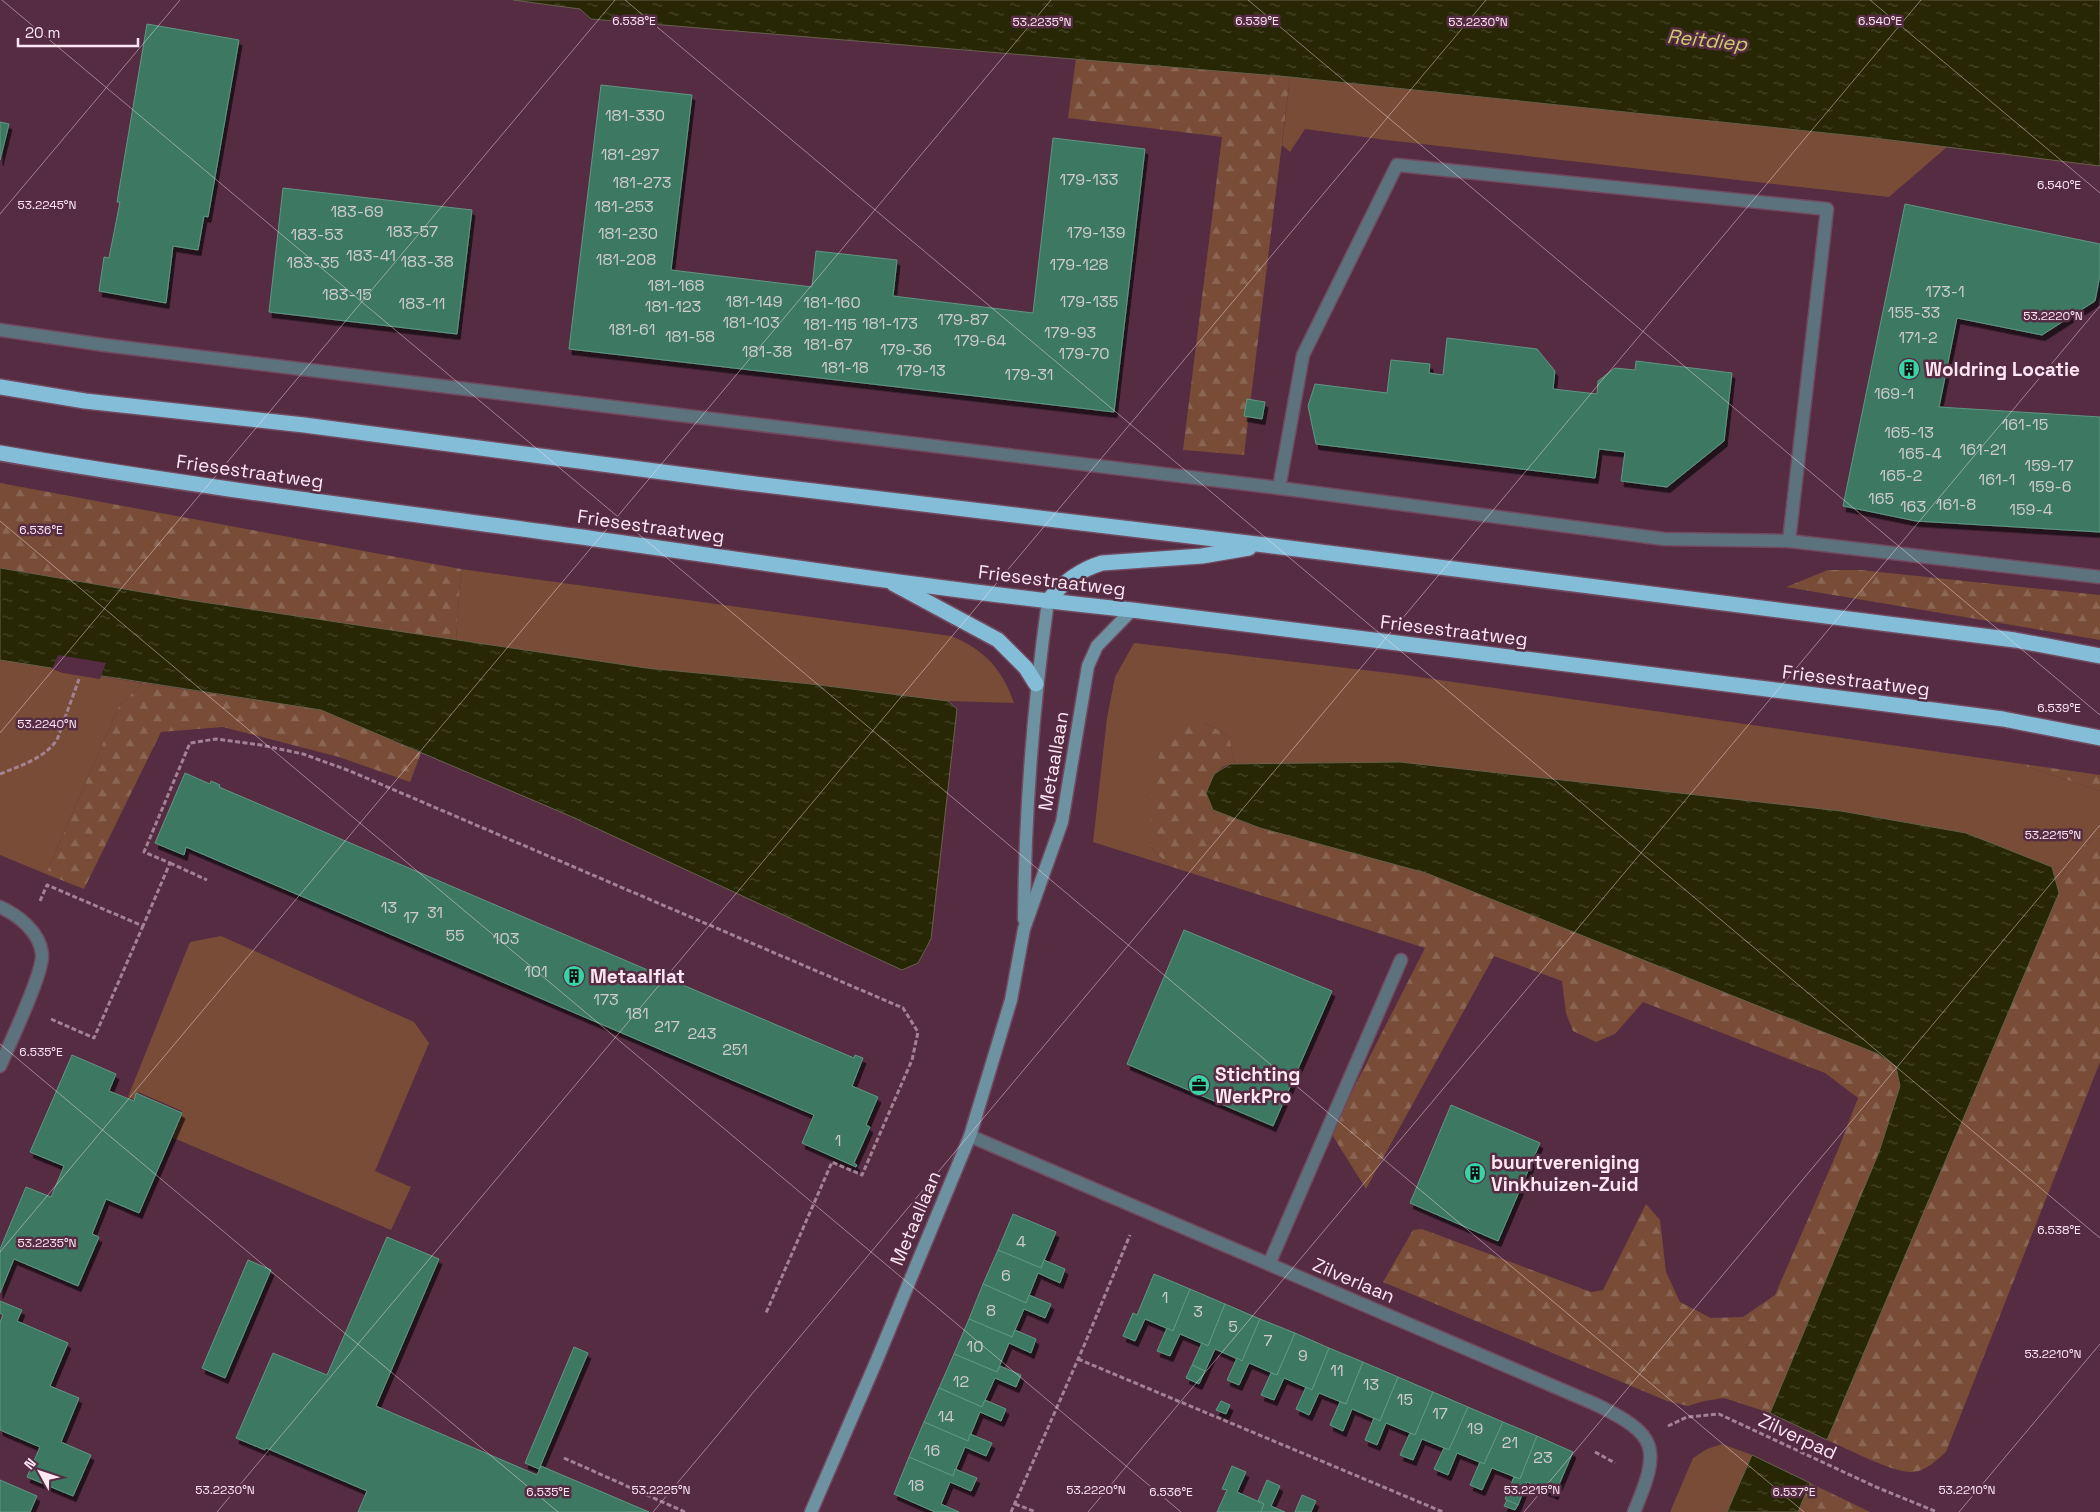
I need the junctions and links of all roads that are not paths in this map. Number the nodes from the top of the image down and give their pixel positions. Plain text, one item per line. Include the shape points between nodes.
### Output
1 (0, 330) edge
2 (0, 387) edge
3 (0, 452) edge
4 (1279, 488) junction
5 (1789, 541) junction
6 (1265, 545) junction
7 (2100, 577) edge
8 (884, 579) junction
9 (1048, 601) junction
10 (1132, 610) junction
11 (2100, 656) edge
12 (1036, 684) junction
13 (2100, 738) edge
14 (0, 907) edge
15 (1024, 929) junction
16 (1401, 960) dead end
17 (0, 1066) edge
18 (970, 1136) junction
19 (1269, 1264) junction
20 (811, 1512) edge
21 (1634, 1512) edge

1 - 4 street via 104,346
2 - 6 highway via 85,401 304,425
3 - 8 highway, Friesestraatweg via 234,489
4 - 5 street via 1664,540
4 - 5 street via 1303,355 1397,166 1827,208
5 - 7 street
6 - 9 highway via 1202,556 1102,563 1066,580
6 - 11 highway via 2015,640
8 - 9 highway, Friesestraatweg
8 - 12 highway via 998,640 1026,668
9 - 10 highway, Friesestraatweg
9 - 12 street, Metaallaan
10 - 13 highway, Friesestraatweg via 2003,719
10 - 15 street, Metaallaan via 1097,646 1088,666 1062,822
12 - 15 street, Metaallaan via 1027,804
14 - 17 street via 34,932 43,954 36,980
15 - 18 street, Metaallaan via 1011,1000
16 - 19 street
18 - 19 street, Zilverlaan
18 - 20 street, Metaallaan
19 - 21 street, Zilverlaan via 1624,1418 1646,1436 1652,1461

